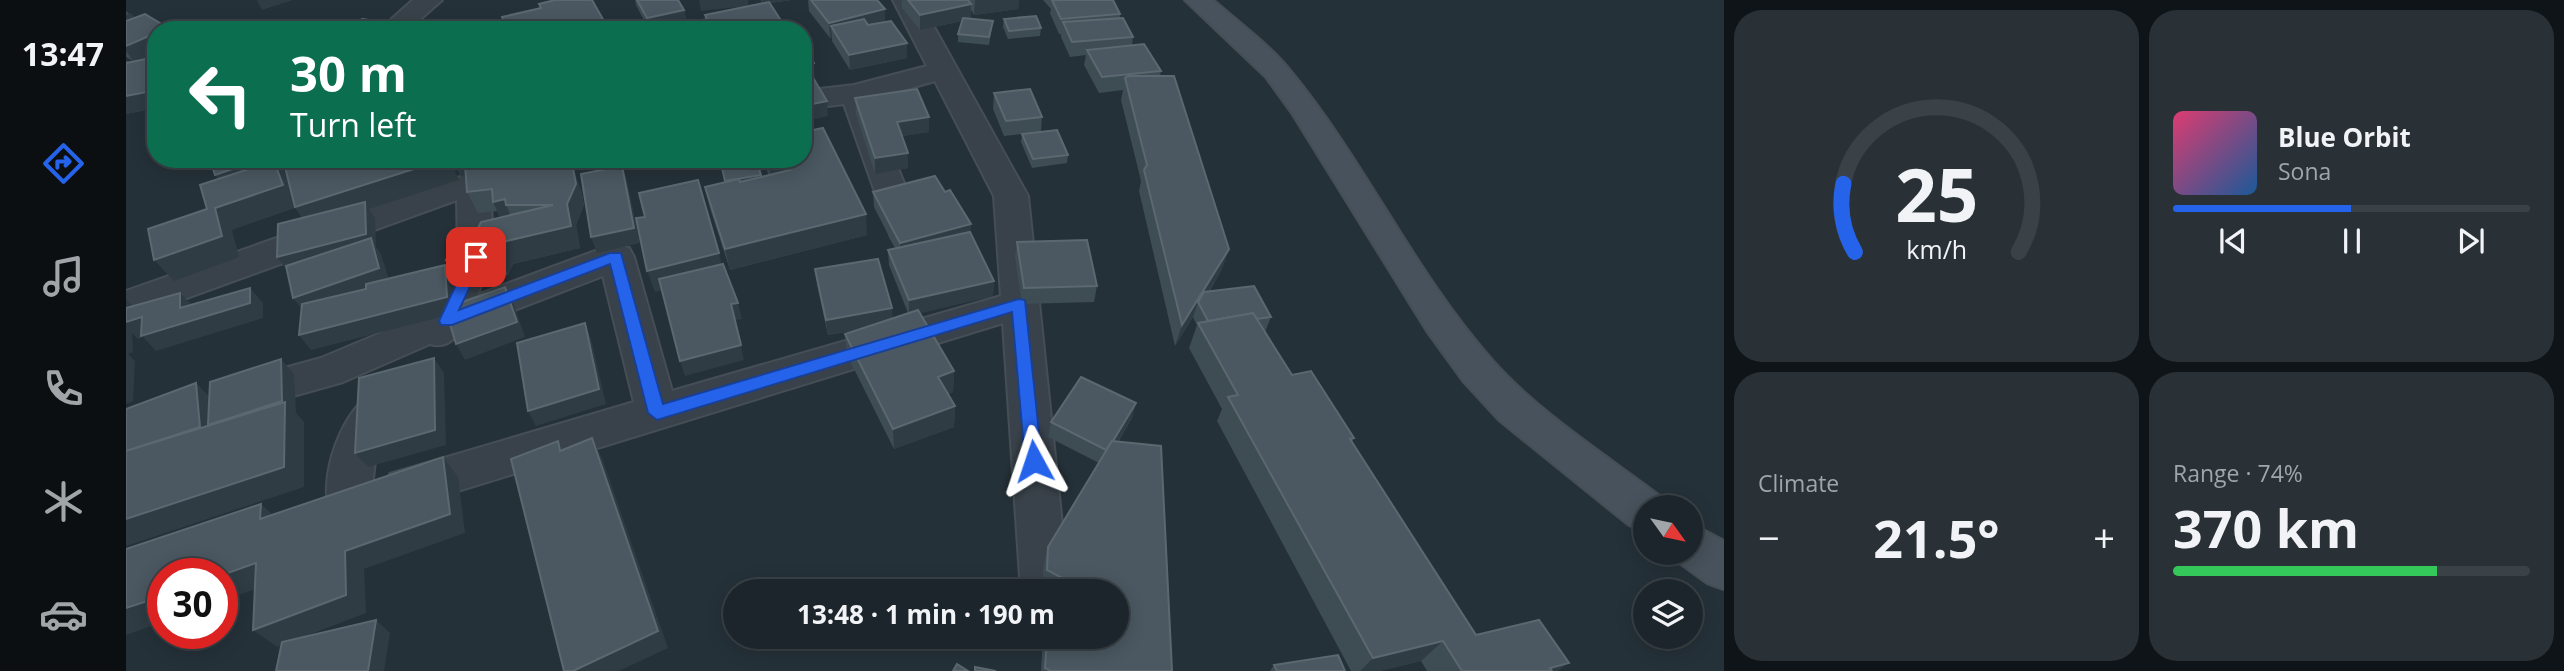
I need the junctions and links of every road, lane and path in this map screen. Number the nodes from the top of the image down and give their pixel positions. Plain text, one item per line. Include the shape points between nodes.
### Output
1 (429, 0) edge
2 (906, 0) edge
3 (1198, 0) edge
4 (403, 21) edge
5 (945, 70) junction
6 (855, 94) junction
7 (812, 99) edge
8 (522, 168) edge
9 (473, 183) junction
10 (918, 263) edge
11 (1019, 304) junction
12 (126, 306) edge
13 (447, 321) junction
14 (204, 407) dead end
15 (657, 413) junction
16 (1633, 501) edge
17 (1703, 553) edge
18 (1724, 567) edge
19 (1044, 579) edge

1 - 4 street
2 - 5 street
3 - 16 main road via 1276,71 1440,321 1478,371 1514,408
5 - 6 street
5 - 11 street via 1011,196
6 - 7 street
6 - 10 street
8 - 9 street
9 - 12 street via 261,253
9 - 13 street via 476,257
11 - 15 street via 937,315
11 - 19 street
13 - 14 street via 329,371
13 - 15 street via 616,257
13 - 15 street via 360,435 328,511
17 - 18 main road

